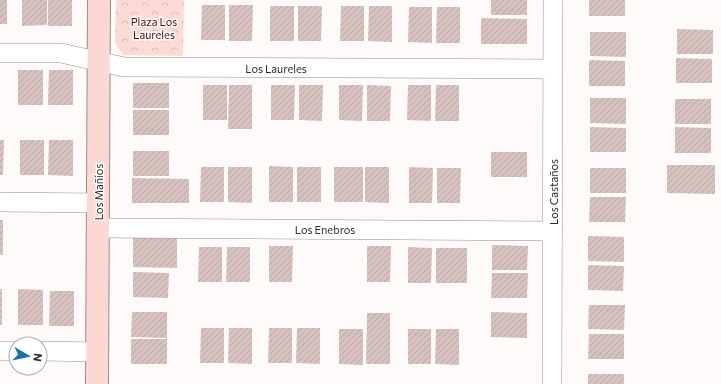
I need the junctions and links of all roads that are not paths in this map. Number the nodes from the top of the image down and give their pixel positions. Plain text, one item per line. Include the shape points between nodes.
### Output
1 (99, 0) edge
2 (553, 0) edge
3 (0, 53) edge
4 (99, 62) junction
5 (553, 69) junction
6 (0, 202) edge
7 (98, 203) junction
8 (98, 228) junction
9 (553, 231) junction
10 (48, 351) edge
11 (98, 352) junction
12 (97, 384) edge
13 (552, 384) edge

1 - 4 street, Los Mañíos
2 - 5 street, Los Castaños
3 - 4 street, Los Laureles via 61,53
4 - 5 street, Los Laureles via 124,67
4 - 7 street, Los Mañíos
5 - 9 street, Los Castaños
6 - 7 street
7 - 8 street, Los Mañíos
8 - 9 street, Los Enebros
8 - 11 street, Los Mañíos
9 - 13 street, Los Castaños
10 - 11 street
11 - 12 street, Los Mañíos

